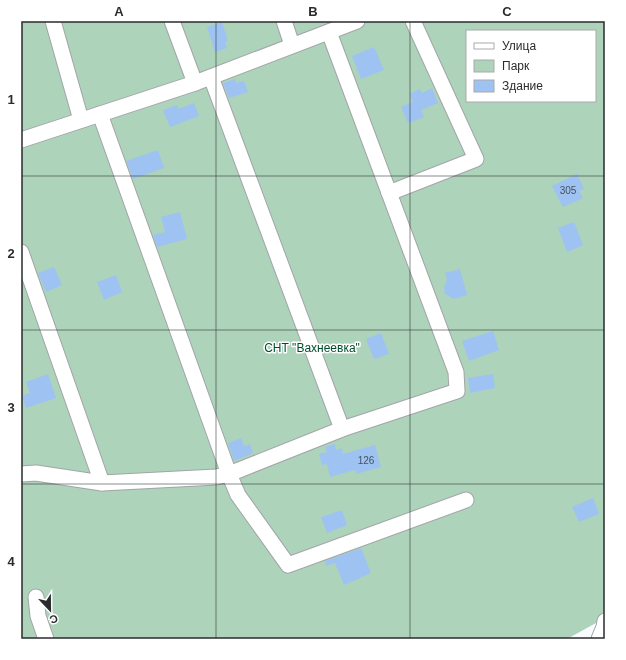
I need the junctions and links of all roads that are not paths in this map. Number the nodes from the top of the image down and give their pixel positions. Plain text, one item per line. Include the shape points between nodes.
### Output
1 (53, 21) edge
2 (172, 21) edge
3 (284, 21) edge
4 (357, 21) edge
5 (412, 21) edge
6 (329, 32) junction
7 (292, 45) junction
8 (211, 77) junction
9 (195, 83) junction
10 (100, 114) junction
11 (81, 120) junction
12 (21, 140) edge
13 (389, 193) junction
14 (21, 252) edge
15 (342, 429) junction
16 (21, 474) edge
17 (229, 474) junction
18 (102, 483) junction
19 (466, 500) dead end
20 (36, 597) dead end
21 (605, 621) edge
22 (46, 639) edge
23 (599, 639) edge

1 - 11 lane
2 - 9 lane
3 - 7 lane
4 - 6 lane
5 - 13 lane via 476,159
6 - 7 lane
6 - 13 lane
7 - 8 lane
8 - 9 lane
8 - 15 lane
9 - 10 lane
10 - 11 lane
10 - 17 lane
11 - 12 lane
13 - 15 lane via 456,372 457,391
14 - 18 lane
15 - 17 lane
16 - 18 lane via 36,473
17 - 18 lane via 216,477
17 - 19 lane via 238,495 288,565
20 - 22 lane via 38,616
21 - 23 lane

